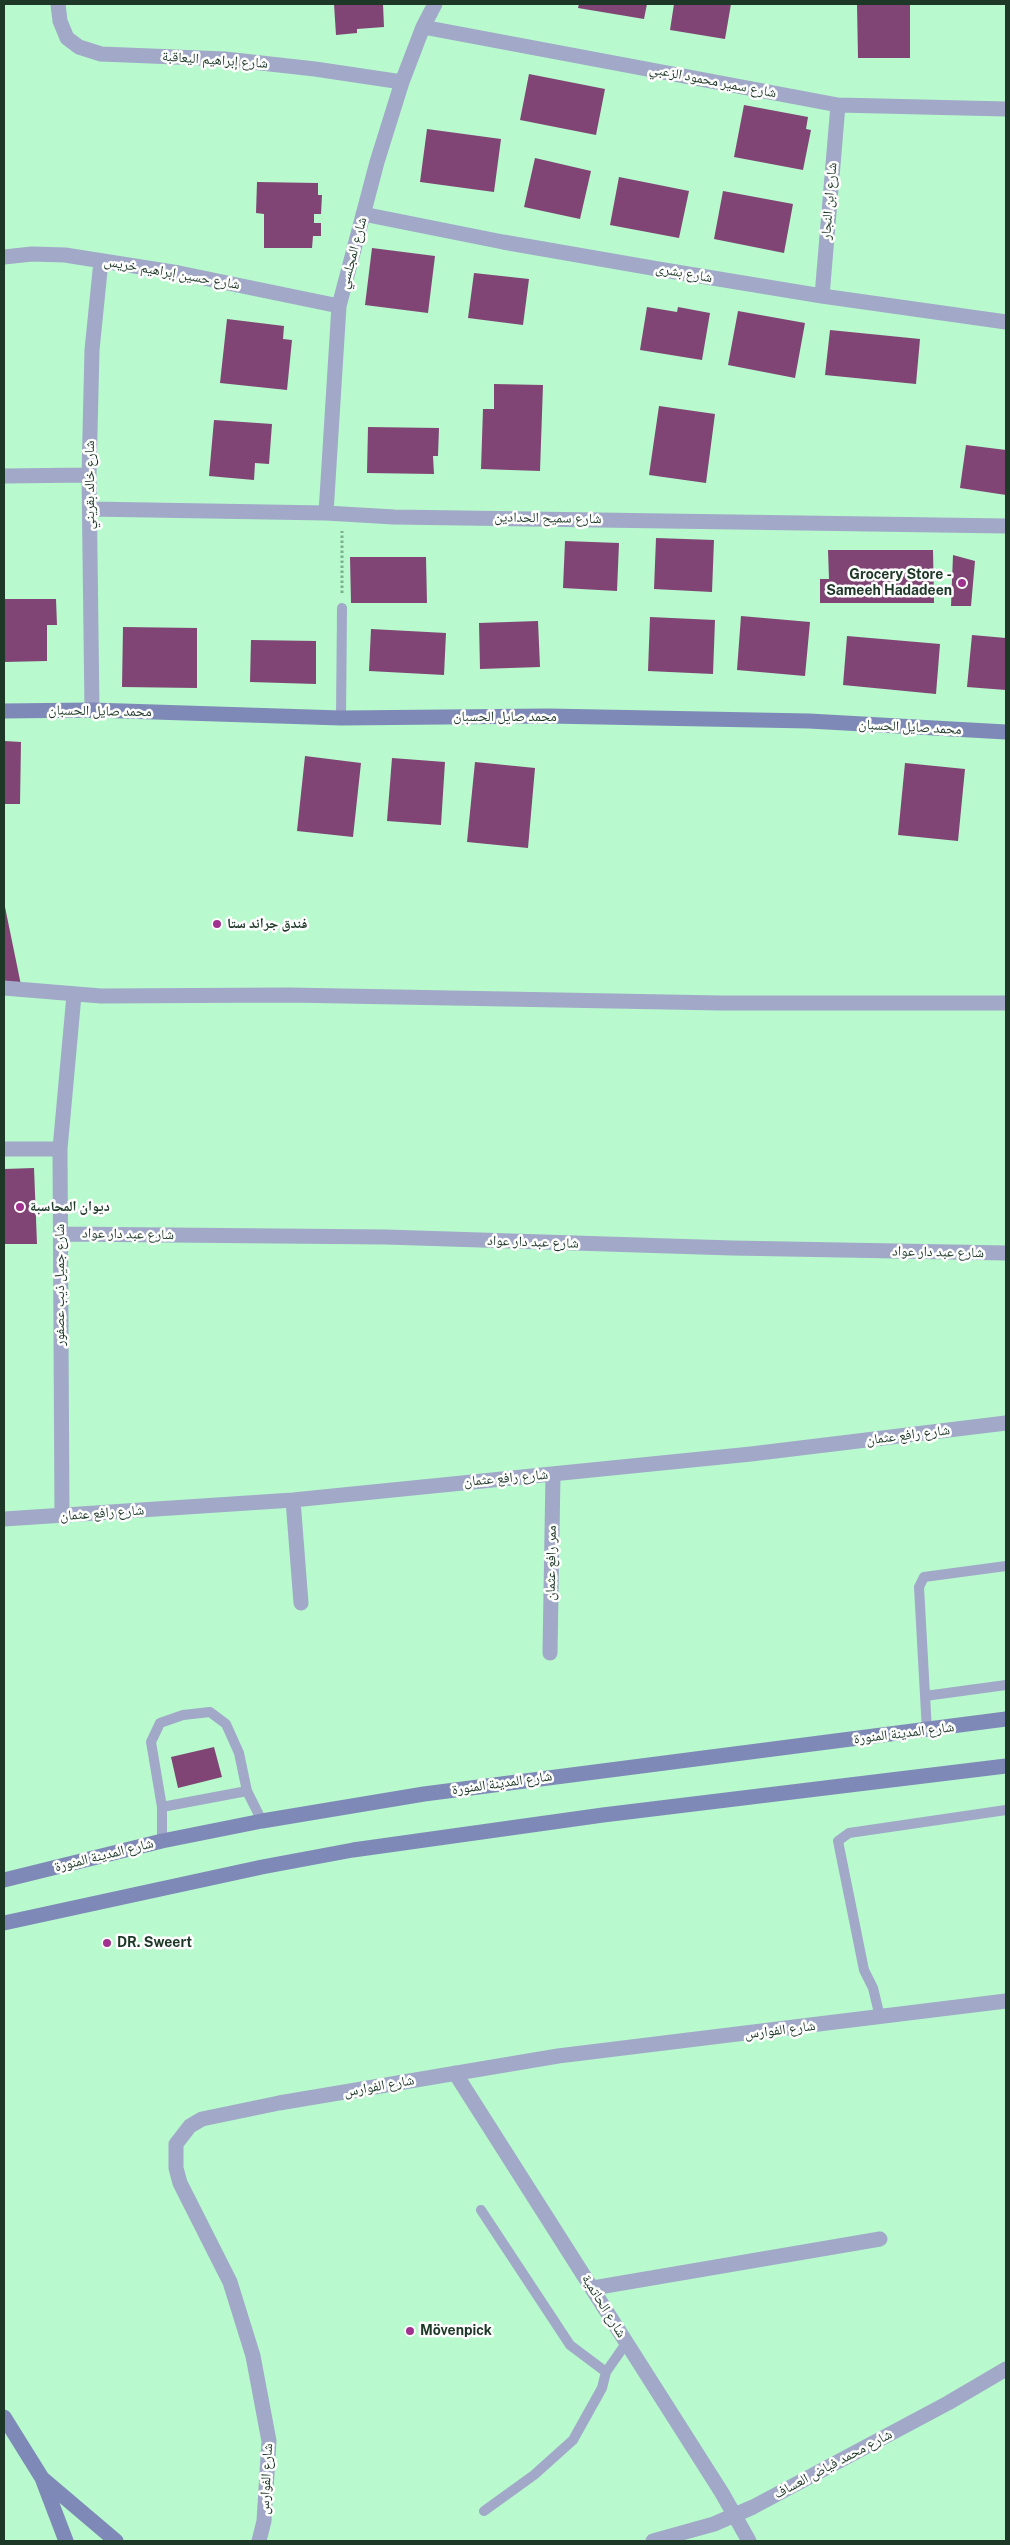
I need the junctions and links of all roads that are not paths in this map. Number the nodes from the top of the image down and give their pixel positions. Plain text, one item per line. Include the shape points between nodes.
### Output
1 (58, 4) edge
2 (435, 4) edge
3 (423, 27) junction
4 (402, 82) junction
5 (838, 105) junction
6 (1006, 109) edge
7 (363, 214) junction
8 (4, 258) edge
9 (100, 260) junction
10 (822, 296) junction
11 (339, 306) junction
12 (1006, 322) edge
13 (89, 475) junction
14 (4, 476) edge
15 (90, 509) junction
16 (326, 513) junction
17 (1006, 526) edge
18 (342, 608) road end
19 (92, 710) junction
20 (4, 711) edge
21 (341, 718) junction
22 (1006, 732) edge
23 (4, 988) edge
24 (74, 995) junction
25 (1006, 1003) edge
26 (4, 1149) edge
27 (60, 1149) junction
28 (60, 1234) junction
29 (1006, 1253) edge
30 (1006, 1423) edge
31 (553, 1474) junction
32 (293, 1500) junction
33 (62, 1516) junction
34 (4, 1519) edge
35 (1006, 1566) edge
36 (301, 1603) dead end
37 (550, 1653) dead end
38 (1006, 1685) edge
39 (925, 1696) junction
40 (1006, 1719) edge
41 (927, 1731) junction
42 (1006, 1766) edge
43 (247, 1791) junction
44 (162, 1807) junction
45 (1006, 1810) edge
46 (262, 1821) junction
47 (162, 1841) junction
48 (4, 1880) edge
49 (4, 1922) edge
50 (1006, 2001) edge
51 (880, 2017) junction
52 (455, 2072) junction
53 (481, 2210) dead end
54 (880, 2239) dead end
55 (593, 2288) junction
56 (627, 2342) junction
57 (1006, 2368) edge
58 (606, 2372) junction
59 (4, 2417) edge
60 (42, 2478) junction
61 (484, 2511) dead end
62 (736, 2516) junction
63 (66, 2541) edge
64 (116, 2541) edge
65 (259, 2541) edge
66 (653, 2541) edge
67 (749, 2541) edge

1 - 4 street, شارع إبراهيم اليعاقبة via 67,38 79,47 101,54 225,59 315,68
2 - 3 street, شارع المجلسي
3 - 4 street, شارع المجلسي
3 - 5 street, شارع سمير محمود الزعبي
4 - 7 street, شارع المجلسي
5 - 6 street, شارع سمير محمود الزعبي
5 - 10 street, شارع ابن النجار
7 - 10 street, شارع بشرى via 503,242
7 - 11 street, شارع المجلسي
8 - 9 street, شارع حسين إبراهيم خريس via 32,254
9 - 11 street, شارع حسين إبراهيم خريس
9 - 13 street, شارع خالد بقريني via 92,350
10 - 12 street, شارع بشرى
11 - 16 street, شارع المجلسي
13 - 14 street
13 - 15 street, شارع خالد بقريني
15 - 16 street, شارع سميح الحدادين
15 - 19 street, شارع خالد بقريني
16 - 17 street, شارع سميح الحدادين
18 - 21 lane
19 - 20 main road, محمد صايل الحسبان
19 - 21 main road, محمد صايل الحسبان
21 - 22 main road, محمد صايل الحسبان via 548,716 809,721
23 - 24 street
24 - 25 street
24 - 27 street, شارع جميل ذيب عصفور
26 - 27 street
27 - 28 street, شارع جميل ذيب عصفور
28 - 29 street, شارع عبد دار عواد via 386,1237
28 - 33 street, شارع جميل ذيب عصفور
30 - 31 street, شارع رافع عثمان
31 - 32 street, شارع رافع عثمان
31 - 37 street, ممر رافع عثمان
32 - 33 street, شارع رافع عثمان
32 - 36 street
33 - 34 street, شارع رافع عثمان
35 - 39 lane via 924,1577 919,1587
38 - 39 lane
39 - 41 lane
40 - 41 main road, شارع المدينة المنورة
41 - 46 main road, شارع المدينة المنورة via 424,1794
42 - 49 main road via 603,1815 353,1850
43 - 44 lane
43 - 44 lane via 239,1753 226,1724 210,1712 183,1715 160,1723 151,1742
43 - 46 lane
44 - 47 lane
45 - 51 lane via 849,1833 838,1841 864,1970
46 - 47 main road, شارع المدينة المنورة
47 - 48 main road, شارع المدينة المنورة
50 - 51 street, شارع الفوارس
51 - 52 street, شارع الفوارس via 558,2056
52 - 55 street, شارع الحاتمية
52 - 65 street, شارع الفوارس via 202,2119 186,2130 176,2144 174,2156 180,2183 230,2282 253,2356 269,2441 264,2521
53 - 58 lane via 570,2345
54 - 55 street
55 - 56 street, شارع الحاتمية
56 - 58 lane
56 - 62 street, شارع الحاتمية
57 - 62 street, شارع محمد فياض العساف via 948,2403
58 - 61 lane via 602,2388 573,2440 534,2476
59 - 60 main road
60 - 63 main road
60 - 64 main road
62 - 66 street, شارع محمد فياض العساف
62 - 67 street, شارع الحاتمية

